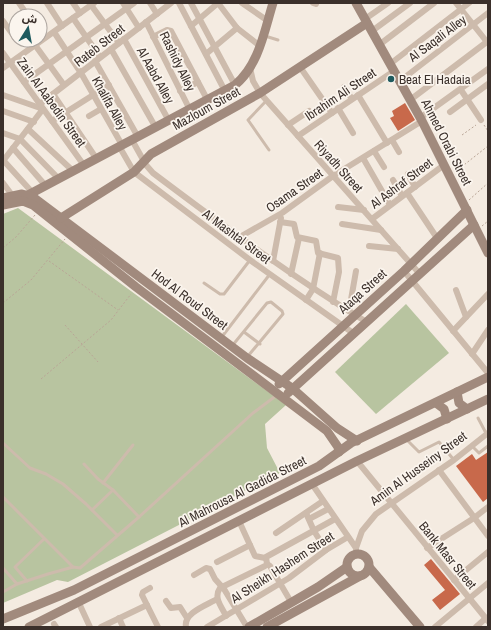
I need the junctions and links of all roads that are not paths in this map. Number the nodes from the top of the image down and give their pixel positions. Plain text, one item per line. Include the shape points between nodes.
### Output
1 (46, 3) edge
2 (73, 3) edge
3 (134, 3) edge
4 (150, 3) edge
5 (171, 3) edge
6 (179, 3) edge
7 (191, 3) edge
8 (218, 3) edge
9 (242, 3) edge
10 (273, 3) edge
11 (356, 3) edge
12 (388, 3) edge
13 (410, 3) edge
14 (434, 3) edge
15 (456, 3) edge
16 (469, 3) edge
17 (93, 4) edge
18 (125, 6) edge
19 (461, 10) junction
20 (80, 13) junction
21 (488, 13) edge
22 (157, 14) junction
23 (73, 18) junction
24 (199, 19) junction
25 (268, 20) junction
26 (366, 21) junction
27 (146, 22) junction
28 (105, 24) junction
29 (473, 25) junction
30 (62, 26) junction
31 (191, 26) junction
32 (139, 28) junction
33 (237, 28) junction
34 (372, 31) junction
35 (54, 32) junction
36 (263, 35) junction
37 (48, 36) edge
38 (153, 37) junction
39 (86, 38) junction
40 (278, 40) dead end
41 (122, 41) junction
42 (488, 42) edge
43 (380, 45) junction
44 (260, 46) junction
45 (31, 48) edge
46 (36, 48) edge
47 (215, 48) junction
48 (111, 49) junction
49 (67, 52) junction
50 (3, 53) edge
51 (206, 54) junction
52 (98, 59) junction
53 (10, 63) junction
54 (49, 64) junction
55 (300, 67) junction
56 (392, 67) junction
57 (3, 68) edge
58 (250, 68) junction
59 (488, 70) edge
60 (81, 73) junction
61 (400, 81) junction
62 (24, 82) junction
63 (198, 82) junction
64 (488, 84) edge
65 (64, 85) junction
66 (109, 85) junction
67 (235, 85) junction
68 (344, 86) dead end
69 (461, 90) junction
70 (180, 91) junction
71 (225, 91) junction
72 (260, 93) junction
73 (54, 94) junction
74 (93, 94) junction
75 (3, 95) edge
76 (358, 95) junction
77 (352, 99) junction
78 (467, 99) junction
79 (267, 100) junction
80 (410, 100) junction
81 (208, 101) junction
82 (42, 107) junction
83 (338, 108) junction
84 (101, 109) junction
85 (190, 110) junction
86 (3, 111) edge
87 (65, 111) junction
88 (309, 111) dead end
89 (450, 112) dead end
90 (332, 113) junction
91 (89, 116) dead end
92 (421, 120) junction
93 (482, 120) road end
94 (52, 121) junction
95 (169, 121) junction
96 (34, 122) junction
97 (288, 124) junction
98 (156, 128) junction
99 (28, 129) junction
100 (3, 133) edge
101 (353, 133) dead end
102 (298, 136) junction
103 (135, 138) junction
104 (20, 139) junction
105 (389, 141) junction
106 (120, 146) junction
107 (14, 148) junction
108 (269, 150) dead end
109 (374, 151) junction
110 (399, 152) dead end
111 (96, 158) junction
112 (363, 158) junction
113 (3, 160) edge
114 (144, 160) junction
115 (83, 164) junction
116 (444, 165) junction
117 (384, 168) dead end
118 (72, 170) junction
119 (134, 172) junction
120 (408, 174) dead end
121 (333, 176) junction
122 (58, 178) junction
123 (393, 180) dead end
124 (3, 184) edge
125 (45, 185) junction
126 (415, 187) junction
127 (30, 194) junction
128 (404, 195) junction
129 (7, 197) edge
130 (3, 205) edge
131 (390, 205) junction
132 (338, 207) dead end
133 (466, 207) junction
134 (364, 210) junction
135 (282, 213) junction
136 (61, 218) junction
137 (372, 219) junction
138 (280, 222) junction
139 (342, 224) dead end
140 (474, 225) junction
141 (381, 230) junction
142 (238, 238) junction
143 (299, 238) junction
144 (437, 238) junction
145 (82, 240) junction
146 (369, 246) dead end
147 (398, 249) junction
148 (257, 251) junction
149 (488, 253) edge
150 (320, 254) junction
151 (109, 260) junction
152 (250, 260) junction
153 (273, 261) junction
154 (411, 264) junction
155 (356, 271) dead end
156 (404, 271) junction
157 (419, 273) junction
158 (270, 274) junction
159 (291, 274) junction
160 (412, 280) junction
161 (204, 283) dead end
162 (313, 289) junction
163 (456, 290) dead end
164 (488, 294) edge
165 (306, 300) junction
166 (333, 302) junction
167 (352, 313) junction
168 (466, 317) junction
169 (365, 322) junction
170 (343, 326) junction
171 (488, 330) edge
172 (453, 331) junction
173 (244, 332) junction
174 (353, 333) junction
175 (221, 338) junction
176 (260, 344) junction
177 (232, 346) junction
178 (472, 354) junction
179 (247, 358) junction
180 (488, 373) edge
181 (488, 377) edge
182 (282, 381) junction
183 (292, 388) junction
184 (457, 392) junction
185 (278, 394) junction
186 (488, 399) edge
187 (436, 403) junction
188 (467, 410) junction
189 (478, 418) dead end
190 (447, 419) junction
191 (487, 434) edge
192 (406, 438) junction
193 (357, 441) junction
194 (3, 443) edge
195 (133, 445) dead end
196 (472, 446) junction
197 (488, 446) edge
198 (339, 452) junction
199 (454, 460) junction
200 (357, 461) junction
201 (84, 464) dead end
202 (314, 469) junction
203 (439, 470) junction
204 (321, 479) junction
205 (103, 483) junction
206 (312, 484) junction
207 (113, 490) junction
208 (4, 499) edge
209 (323, 501) junction
210 (391, 503) junction
211 (488, 507) edge
212 (328, 509) junction
213 (92, 510) junction
214 (307, 516) junction
215 (139, 517) junction
216 (474, 518) junction
217 (335, 519) junction
218 (238, 521) junction
219 (314, 530) junction
220 (276, 533) dead end
221 (117, 535) junction
222 (488, 536) edge
223 (348, 537) junction
224 (44, 539) junction
225 (250, 545) junction
226 (427, 548) junction
227 (326, 550) junction
228 (356, 551) junction
229 (488, 552) edge
230 (266, 561) junction
231 (217, 562) dead end
232 (347, 566) junction
233 (73, 567) junction
234 (369, 567) junction
235 (3, 568) edge
236 (194, 575) dead end
237 (360, 576) junction
238 (454, 580) junction
239 (27, 581) junction
240 (488, 583) edge
241 (17, 584) junction
242 (280, 584) junction
243 (222, 587) junction
244 (150, 588) dead end
245 (3, 592) edge
246 (469, 598) junction
247 (217, 599) junction
248 (78, 601) junction
249 (166, 601) dead end
250 (291, 602) junction
251 (147, 605) junction
252 (236, 609) junction
253 (226, 616) junction
254 (119, 618) junction
255 (187, 618) junction
256 (3, 619) edge
257 (487, 619) edge
258 (111, 625) edge
259 (29, 627) edge
260 (90, 627) edge
261 (101, 627) edge
262 (124, 627) edge
263 (158, 627) edge
264 (186, 627) edge
265 (207, 627) edge
266 (248, 627) edge
267 (267, 627) edge
268 (420, 627) edge
269 (435, 627) edge
270 (476, 627) edge

1 - 30 street
2 - 20 street
3 - 18 street
4 - 22 street
5 - 22 street, Rateb Street
6 - 31 street
7 - 24 street
8 - 24 street
8 - 33 street
9 - 25 street
10 - 25 main road, Mazloum Street
11 - 26 main road, Ahmed Orabi Street
12 - 26 street
13 - 34 street
14 - 43 street
15 - 19 street
16 - 19 street, Ibrahim Ali Street
17 - 20 street
17 - 28 street, Al Aabd Alley
18 - 28 street
18 - 32 street
19 - 29 street
19 - 56 street, Ibrahim Ali Street
20 - 23 street
21 - 29 street, Al Saqali Alley
22 - 27 street, Rateb Street
23 - 30 street
23 - 39 street, Al Mashtal Street
24 - 31 street
24 - 47 street
25 - 36 main road, Mazloum Street
26 - 34 main road, Ahmed Orabi Street
26 - 55 main road, Mazloum Street
27 - 32 street, Rateb Street
27 - 38 street, Rashidy Alley
28 - 39 street
28 - 41 street, Al Aabd Alley
29 - 42 street
29 - 61 street, Al Saqali Alley
30 - 35 street
31 - 51 street
32 - 41 street, Rateb Street
33 - 44 street
33 - 47 street
34 - 43 main road, Ahmed Orabi Street
35 - 37 street
35 - 49 street, Khalifa Alley
36 - 40 lane
36 - 44 main road, Mazloum Street
38 - 63 street via 171,30
38 - 70 street, Rashidy Alley
39 - 49 street
39 - 52 street, Al Mashtal Street
41 - 48 street, Rateb Street
41 - 95 street, Al Aabd Alley
42 - 80 street
43 - 56 main road, Ahmed Orabi Street
44 - 58 main road, Mazloum Street
45 - 53 street
46 - 54 street
47 - 51 street
47 - 67 street
48 - 52 street, Rateb Street
48 - 98 street
49 - 54 street
49 - 60 street, Khalifa Alley
50 - 53 street, Zain Al Aabedin Street
51 - 71 street
52 - 60 street, Rateb Street
52 - 66 street, Al Mashtal Street
53 - 57 street
53 - 62 street, Zain Al Aabedin Street
54 - 62 street
54 - 65 street
55 - 72 main road, Mazloum Street
55 - 90 street
56 - 61 main road, Ahmed Orabi Street
56 - 76 street, Ibrahim Ali Street
58 - 67 main road, Mazloum Street
58 - 72 street, Riyadh Street via 253,82
59 - 69 street, Osama Street
60 - 65 street, Rateb Street
60 - 74 street, Khalifa Alley
61 - 80 main road, Ahmed Orabi Street
62 - 82 street, Zain Al Aabedin Street
63 - 70 street
63 - 81 street
64 - 78 street
65 - 73 street, Rateb Street
66 - 74 street
66 - 103 street, Al Mashtal Street
67 - 71 main road, Mazloum Street
68 - 77 street
69 - 78 street
69 - 92 street, Osama Street
70 - 85 street, Rashidy Alley
71 - 81 main road, Mazloum Street
72 - 79 street, Riyadh Street
72 - 114 main road, Mazloum Street
73 - 82 street, Rateb Street
73 - 87 street
74 - 84 street, Khalifa Alley
74 - 87 street
75 - 82 street
76 - 77 street, Ibrahim Ali Street
76 - 105 street
77 - 83 street, Ibrahim Ali Street
78 - 89 street
78 - 93 street
79 - 97 street, Riyadh Street
79 - 108 lane via 248,120
80 - 92 main road, Ahmed Orabi Street
81 - 85 main road, Mazloum Street
82 - 94 street, Zain Al Aabedin Street
82 - 96 street, Rateb Street
83 - 90 street, Ibrahim Ali Street
83 - 101 street
84 - 91 street
84 - 106 street, Khalifa Alley
85 - 95 main road, Mazloum Street
86 - 96 street
87 - 94 street
87 - 111 street
88 - 97 street
90 - 102 street, Ibrahim Ali Street
92 - 105 street, Osama Street
92 - 116 main road, Ahmed Orabi Street
94 - 115 street, Zain Al Aabedin Street
95 - 98 main road, Mazloum Street
96 - 99 street, Rateb Street
97 - 102 street, Riyadh Street
98 - 103 main road, Mazloum Street
99 - 104 street, Rateb Street
99 - 118 street
100 - 104 street
102 - 121 street, Riyadh Street
103 - 106 main road, Mazloum Street
103 - 114 street, Al Mashtal Street
104 - 107 street, Rateb Street
104 - 122 street
105 - 109 street, Osama Street
105 - 110 street
106 - 111 main road, Mazloum Street
106 - 119 street, Al Mashtal Street
107 - 113 street, Rateb Street
107 - 125 street
109 - 112 street, Osama Street
109 - 117 street
111 - 115 main road, Mazloum Street
112 - 121 street, Osama Street
112 - 131 street
113 - 127 street
114 - 119 main road, Mazloum Street
114 - 142 street, Al Mashtal Street via 153,173
115 - 118 main road, Mazloum Street
116 - 126 street, Al Ashraf Street
116 - 133 main road, Ahmed Orabi Street
118 - 122 main road, Mazloum Street
119 - 136 main road, Mazloum Street
119 - 152 street, Al Mashtal Street
120 - 126 street
121 - 134 street, Riyadh Street
121 - 135 street, Osama Street
122 - 125 main road, Mazloum Street
123 - 128 street
124 - 129 street
125 - 127 main road, Mazloum Street
126 - 128 street, Al Ashraf Street
127 - 129 main road
127 - 136 main road, Hod Al Roud Street
128 - 131 street, Al Ashraf Street
128 - 144 street
130 - 145 main road, Hod Al Roud Street via 23,201 39,210 69,234
131 - 137 street, Al Ashraf Street
132 - 134 street
133 - 140 main road, Ahmed Orabi Street
133 - 144 main road, Ataqa Street
134 - 137 street, Riyadh Street
135 - 138 street
135 - 142 street, Osama Street
136 - 145 main road, Hod Al Roud Street
137 - 141 street, Riyadh Street
138 - 143 street via 294,224 295,235
138 - 153 street
139 - 141 street
140 - 149 main road, Ahmed Orabi Street
140 - 157 main road, Ataqa Street
141 - 147 street, Riyadh Street
142 - 148 street, Al Mashtal Street
143 - 150 street via 316,241 317,252
143 - 159 street
144 - 154 main road, Ataqa Street
145 - 151 main road, Hod Al Roud Street
146 - 147 street
147 - 154 street, Riyadh Street
148 - 152 street
148 - 153 street, Al Mashtal Street
150 - 162 street
150 - 166 street via 336,256 338,259 339,272
151 - 175 main road, Hod Al Roud Street
151 - 185 main road, Hod Al Roud Street via 136,287
152 - 158 street, Al Mashtal Street
152 - 161 lane via 224,294
153 - 159 street, Al Mashtal Street
154 - 156 main road, Ataqa Street
154 - 157 street, Riyadh Street
155 - 167 street
156 - 160 street
156 - 167 main road, Ataqa Street
157 - 160 main road, Ataqa Street
158 - 165 street, Al Mashtal Street
158 - 175 lane
159 - 162 street, Al Mashtal Street
160 - 169 main road, Ataqa Street
160 - 172 street
162 - 165 street
162 - 166 street, Al Mashtal Street
163 - 168 street
164 - 168 street
165 - 170 street, Al Mashtal Street
166 - 167 street, Al Mashtal Street
167 - 169 street, Al Mashtal Street
167 - 170 main road, Ataqa Street
168 - 172 street
169 - 174 main road, Ataqa Street
170 - 174 street, Al Mashtal Street
170 - 182 main road, Ataqa Street
171 - 178 street
172 - 178 street
173 - 176 lane
173 - 176 lane via 269,302 282,311 282,315
173 - 177 lane
174 - 183 main road, Ataqa Street
175 - 177 main road, Hod Al Roud Street
176 - 179 lane
177 - 179 main road, Hod Al Roud Street
178 - 180 street
179 - 182 main road, Hod Al Roud Street
181 - 184 main road, Al Mahrousa Al Gadida Street
182 - 183 main road, Hod Al Roud Street
182 - 185 main road, Ataqa Street
183 - 185 main road, Ataqa Street
183 - 193 main road, Hod Al Roud Street via 337,428
184 - 187 main road, Al Mahrousa Al Gadida Street
184 - 188 main road via 460,403
185 - 198 main road, Hod Al Roud Street via 327,431
185 - 215 lane via 253,413
186 - 188 main road, Al Mahrousa Al Gadida Street
187 - 190 main road via 444,409
187 - 193 main road, Al Mahrousa Al Gadida Street
188 - 190 main road, Al Mahrousa Al Gadida Street
189 - 191 lane
190 - 192 main road, Al Mahrousa Al Gadida Street
191 - 196 street, Amin Al Husseiny Street
192 - 199 lane via 419,452 439,442
192 - 200 main road, Al Mahrousa Al Gadida Street
193 - 198 main road, Al Mahrousa Al Gadida Street
194 - 213 lane via 22,462 37,472 54,478
195 - 205 lane
196 - 197 lane via 480,453
196 - 199 street, Amin Al Husseiny Street
198 - 202 main road, Al Mahrousa Al Gadida Street
199 - 203 street, Amin Al Husseiny Street
200 - 204 main road, Al Mahrousa Al Gadida Street
200 - 210 street, Bank Masr Street
201 - 205 lane
202 - 204 main road
202 - 256 main road, Al Mahrousa Al Gadida Street via 74,590
203 - 210 street, Amin Al Husseiny Street
203 - 216 street
204 - 206 main road, Al Mahrousa Al Gadida Street
205 - 207 lane
206 - 209 street
206 - 218 main road, Al Mahrousa Al Gadida Street
207 - 213 lane
207 - 215 lane
208 - 224 lane
209 - 212 street
209 - 214 street
210 - 226 street, Bank Masr Street
210 - 228 street, Amin Al Husseiny Street via 369,520 362,530
211 - 216 street
212 - 214 street
212 - 217 street
213 - 221 lane
214 - 219 street
214 - 220 street
215 - 221 lane
216 - 222 street
216 - 226 street
217 - 219 street
217 - 223 street
218 - 225 street
218 - 248 main road, Al Mahrousa Al Gadida Street
219 - 227 street
219 - 230 street
221 - 233 lane via 84,566
223 - 227 street, Al Sheikh Hashem Street
223 - 228 street
224 - 233 lane
224 - 239 lane via 15,567
225 - 230 street via 256,557
225 - 231 street
226 - 238 street, Bank Masr Street
227 - 242 street, Al Sheikh Hashem Street
228 - 232 main road via 348,558
228 - 234 main road via 367,559
229 - 238 street
230 - 242 street
230 - 243 street
232 - 237 main road via 351,574
232 - 250 main road
233 - 239 lane
234 - 237 main road
234 - 268 main road
235 - 241 lane
236 - 243 street via 208,568
237 - 267 main road
238 - 246 street, Bank Masr Street
239 - 241 lane
240 - 246 street
241 - 245 lane
242 - 250 street
242 - 252 street, Al Sheikh Hashem Street
243 - 247 street
243 - 252 street
244 - 251 street via 142,593
246 - 257 street, Bank Masr Street
246 - 269 street
247 - 253 street
247 - 255 street
248 - 259 main road, Al Mahrousa Al Gadida Street
248 - 260 street
249 - 255 street via 171,608 180,607
250 - 266 main road
251 - 254 street
251 - 263 street
252 - 253 street, Al Sheikh Hashem Street
252 - 266 street
253 - 265 street, Al Sheikh Hashem Street
254 - 258 street
254 - 262 street
255 - 264 street
257 - 270 street
258 - 261 street

